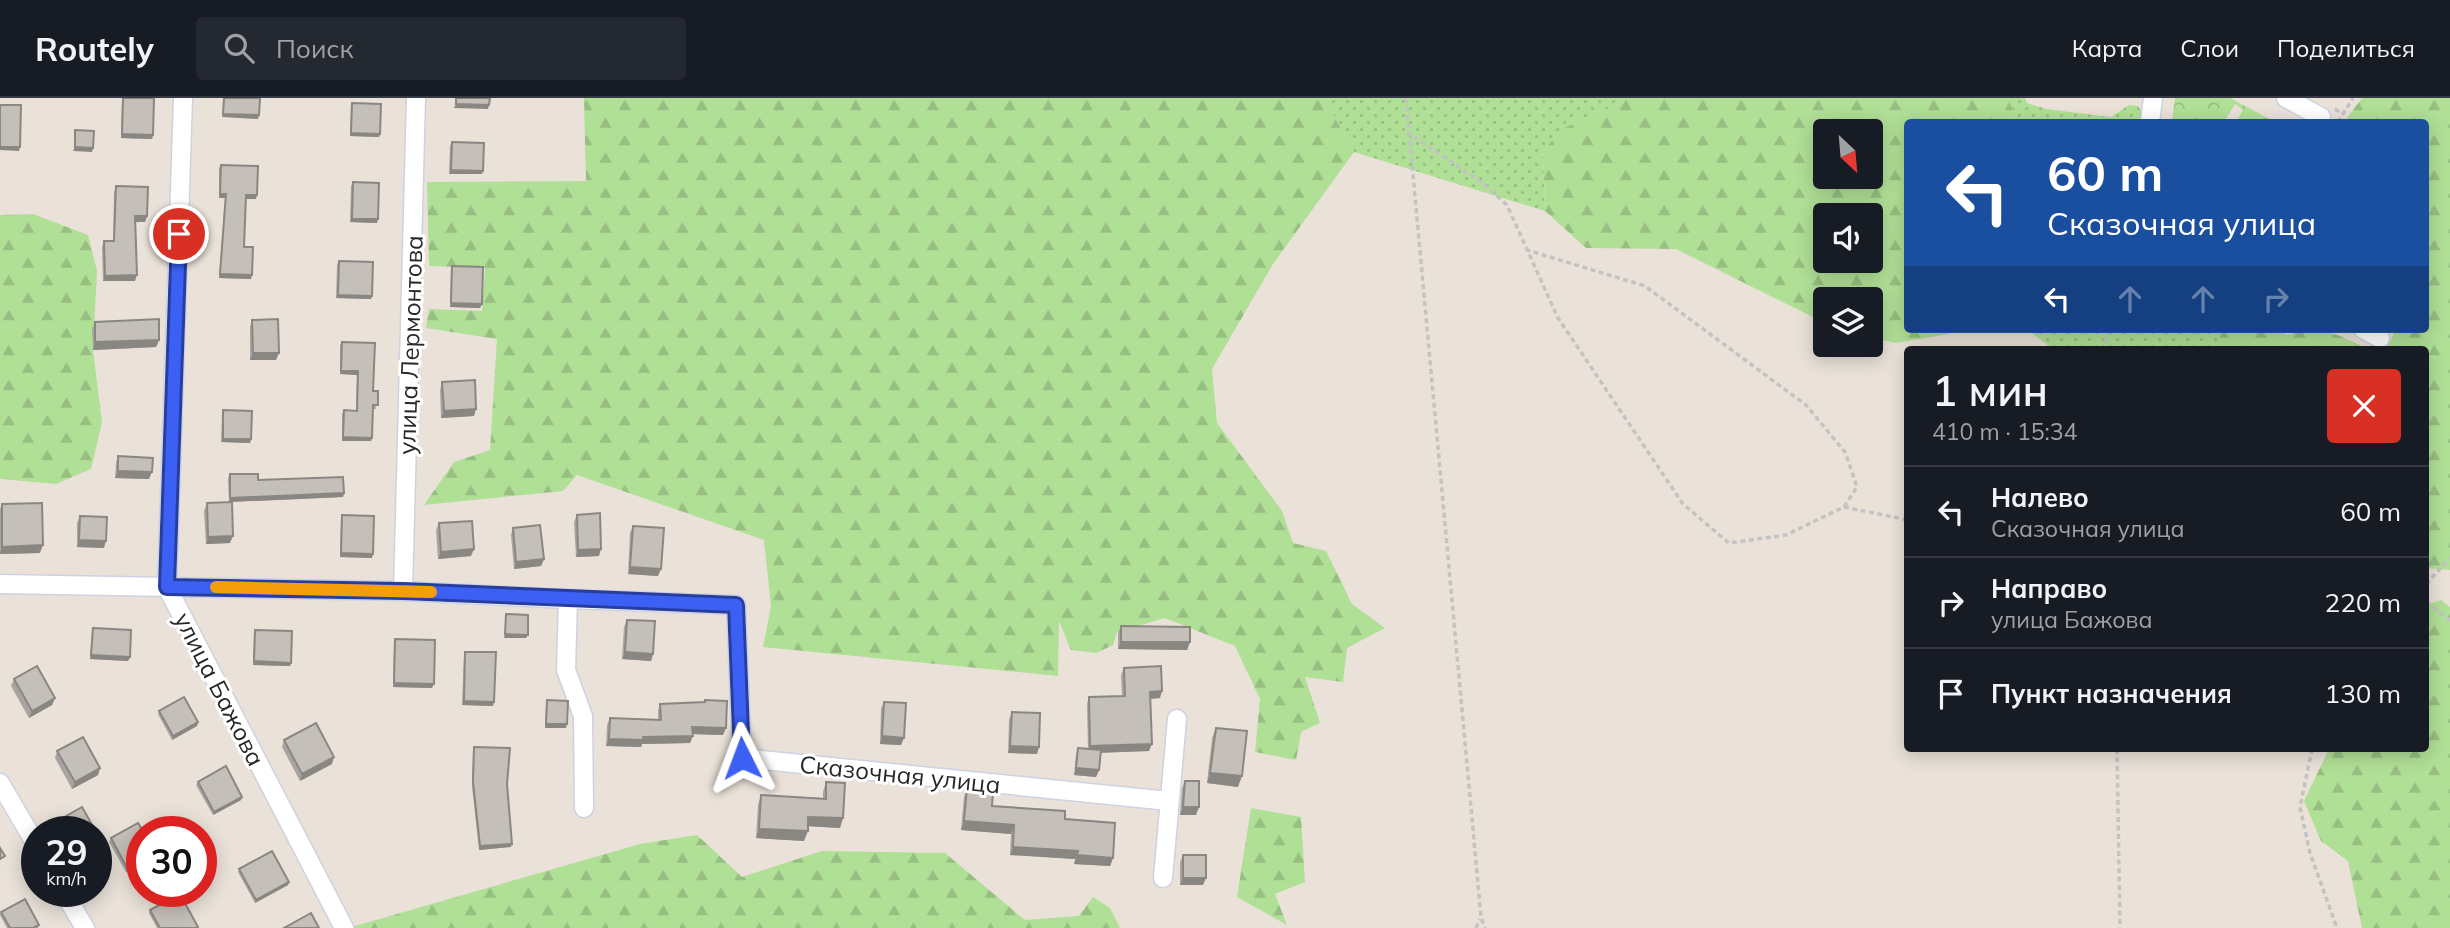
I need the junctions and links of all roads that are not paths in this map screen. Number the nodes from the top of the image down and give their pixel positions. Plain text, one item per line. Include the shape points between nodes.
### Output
1 (183, 98) edge
2 (416, 98) edge
3 (2151, 98) edge
4 (2287, 98) edge
5 (2150, 119) edge
6 (2320, 119) edge
7 (2371, 333) edge
8 (2380, 338) dead end
9 (0, 584) edge
10 (167, 587) junction
11 (403, 591) junction
12 (568, 599) junction
13 (1177, 719) dead end
14 (0, 783) edge
15 (1169, 802) junction
16 (584, 808) dead end
17 (21, 819) edge
18 (1163, 878) dead end
19 (73, 907) edge
20 (85, 928) edge
21 (344, 928) edge

1 - 10 street, улица Бажова
2 - 11 street, улица Лермонтова
3 - 5 street
4 - 6 street
7 - 8 street
9 - 10 street, Сказочная улица
10 - 11 street, Сказочная улица
10 - 21 street, улица Бажова
11 - 12 street, Сказочная улица
12 - 15 street, Сказочная улица via 736,605 742,758
12 - 16 street via 566,670 583,716
13 - 15 street
14 - 17 street
15 - 18 street
19 - 20 street

